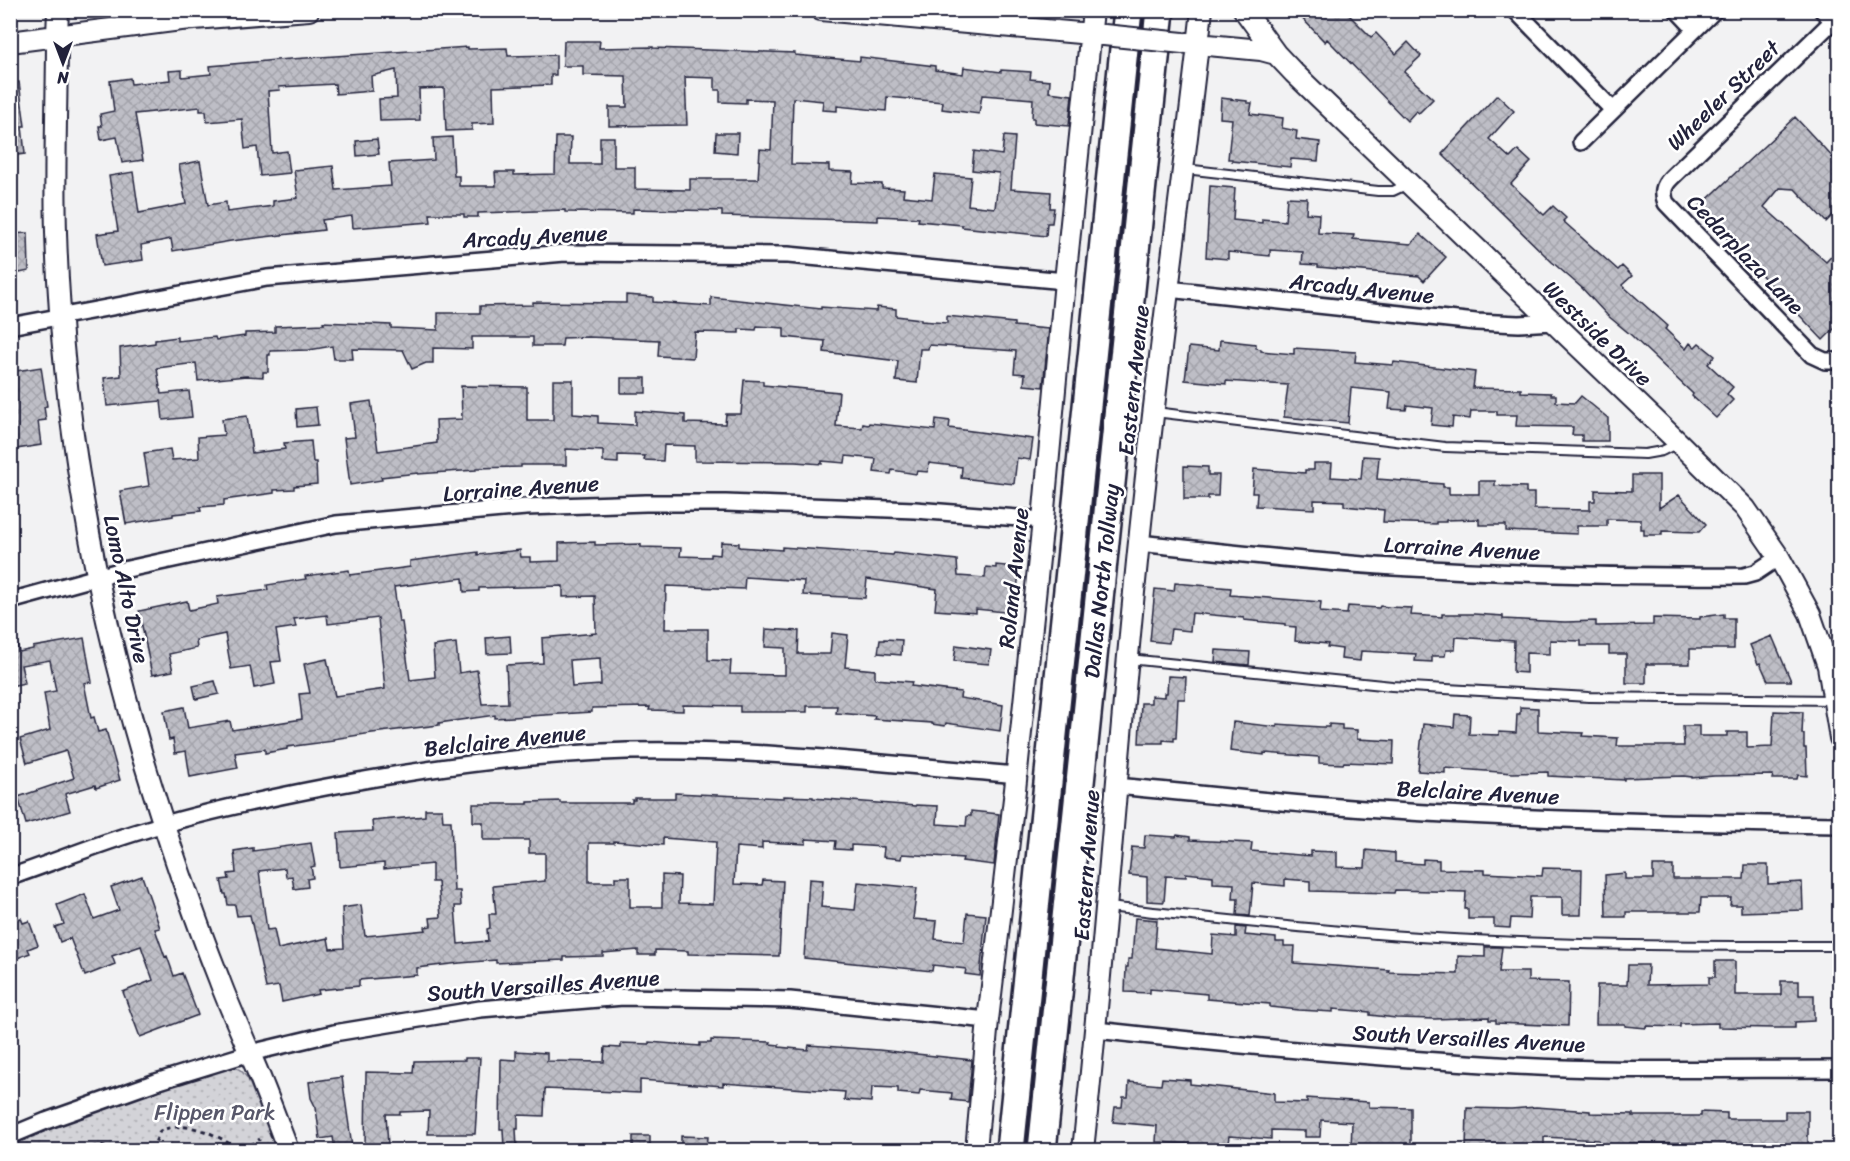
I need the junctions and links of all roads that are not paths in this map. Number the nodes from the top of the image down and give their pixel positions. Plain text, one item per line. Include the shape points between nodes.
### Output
1 (58, 10) edge
2 (309, 10) edge
3 (820, 10) edge
4 (1093, 10) edge
5 (1128, 10) edge
6 (1160, 10) edge
7 (1202, 10) edge
8 (1244, 10) edge
9 (1515, 10) edge
10 (1677, 10) edge
11 (1714, 10) edge
12 (1833, 18) edge
13 (1695, 29) junction
14 (1098, 34) junction
15 (57, 36) junction
16 (10, 42) edge
17 (1191, 44) junction
18 (1276, 54) junction
19 (1613, 110) junction
20 (1581, 142) dead end
21 (1185, 169) junction
22 (1409, 184) junction
23 (1665, 185) joint
24 (1065, 281) junction
25 (1168, 289) junction
26 (61, 315) junction
27 (1553, 322) junction
28 (10, 326) edge
29 (1839, 361) edge
30 (1154, 412) junction
31 (1679, 442) junction
32 (1043, 520) junction
33 (1139, 543) junction
34 (1779, 557) junction
35 (98, 576) junction
36 (10, 601) edge
37 (1129, 659) junction
38 (1836, 694) edge
39 (1839, 738) edge
40 (1017, 775) junction
41 (1116, 786) junction
42 (164, 825) junction
43 (1839, 825) edge
44 (10, 877) edge
45 (1108, 907) junction
46 (1839, 946) edge
47 (987, 1020) junction
48 (1096, 1030) junction
49 (250, 1053) junction
50 (1839, 1069) edge
51 (10, 1136) edge
52 (288, 1150) edge
53 (976, 1150) edge
54 (1010, 1150) edge
55 (1041, 1150) edge
56 (1083, 1150) edge

1 - 15 street, Lomo Alto Drive
2 - 15 street via 181,20
3 - 14 street
4 - 14 street, Roland Avenue
5 - 54 highway, Dallas North Tollway
6 - 55 highway, Dallas North Tollway
7 - 17 street, Eastern Avenue
8 - 18 street, Westside Drive
9 - 19 street
10 - 13 street
11 - 13 street
12 - 23 street, Wheeler Street
13 - 19 street
14 - 17 street, bridge
14 - 24 street, Roland Avenue
15 - 16 street
15 - 26 street, Lomo Alto Drive via 56,232
17 - 18 street
17 - 21 street, Eastern Avenue
18 - 22 street, Westside Drive
19 - 20 street
21 - 22 lane via 1378,191 1393,191
21 - 25 street, Eastern Avenue
22 - 27 street, Westside Drive
23 - 29 street, Cedarplaza Lane via 1666,203 1812,355 1825,361
24 - 26 street, Arcady Avenue via 788,255 565,253 267,278
24 - 32 street, Roland Avenue
25 - 27 street, Arcady Avenue via 1476,322
25 - 30 street, Eastern Avenue
26 - 28 street, Arcady Avenue
26 - 35 street, Lomo Alto Drive
27 - 31 street, Westside Drive
30 - 31 lane via 1445,447 1645,454
30 - 33 street, Eastern Avenue
31 - 34 street, Westside Drive via 1745,508
32 - 35 street, Lorraine Avenue via 915,510 726,503 526,507 336,524
32 - 40 street, Roland Avenue
33 - 34 street, Lorraine Avenue via 1391,567 1631,576 1744,576
33 - 37 street, Eastern Avenue
34 - 38 street, Westside Drive via 1810,614
35 - 36 street, Lorraine Avenue
35 - 42 street, Lomo Alto Drive via 119,669
37 - 38 lane via 1392,686 1578,697
37 - 41 street, Eastern Avenue
38 - 39 street, Westside Drive
40 - 42 street, Belclaire Avenue via 764,754 647,751 551,755 371,778 251,801
40 - 47 street, Roland Avenue
41 - 43 street, Belclaire Avenue via 1444,814
41 - 45 street, Eastern Avenue
42 - 44 street, Belclaire Avenue
42 - 49 street, Lomo Alto Drive via 215,970
45 - 46 lane via 1389,935 1618,946
45 - 48 street, Eastern Avenue
47 - 49 street, South Versailles Avenue via 790,1000 623,997 419,1017
47 - 53 street, Roland Avenue
48 - 50 street, South Versailles Avenue via 1500,1065
48 - 56 street, Eastern Avenue
49 - 51 street, South Versailles Avenue via 156,1082
49 - 52 street, Lomo Alto Drive

